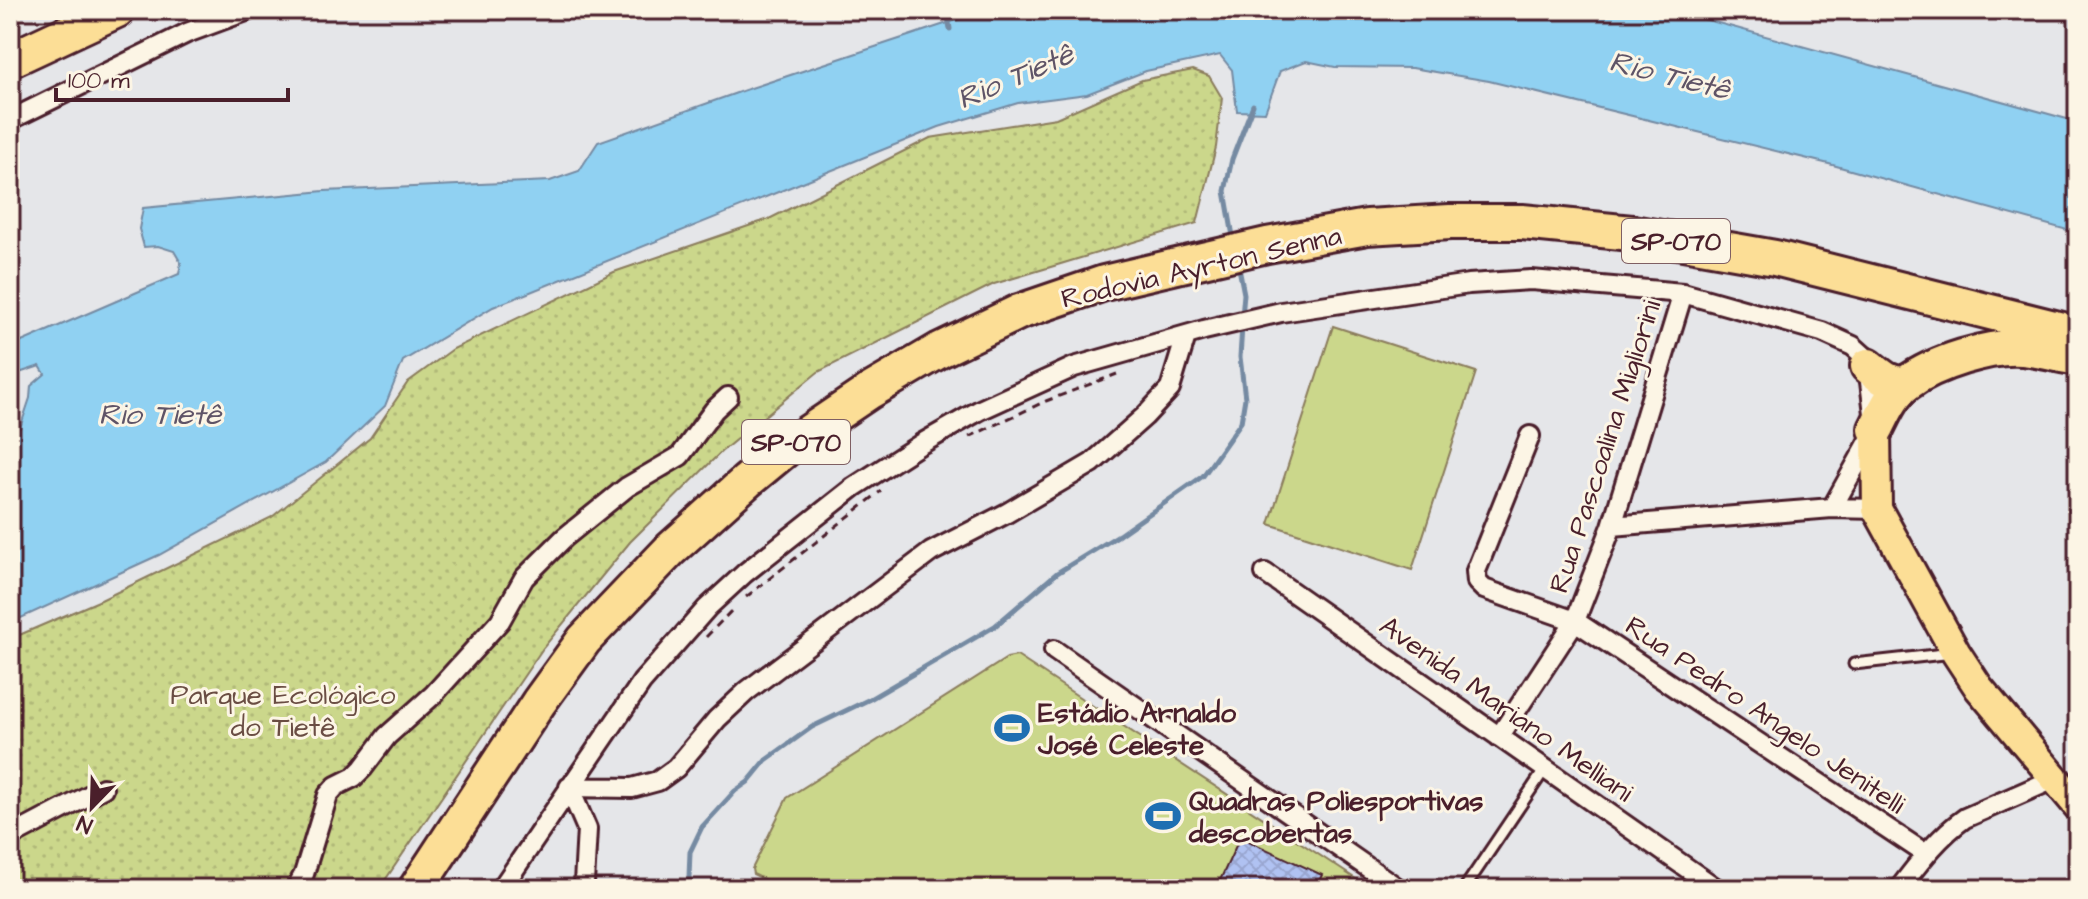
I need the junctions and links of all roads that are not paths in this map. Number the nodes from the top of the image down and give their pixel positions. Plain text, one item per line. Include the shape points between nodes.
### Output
1 (117, 10) edge
2 (249, 10) edge
3 (10, 60) edge
4 (10, 120) edge
5 (1683, 293) junction
6 (1195, 333) junction
7 (2078, 334) edge
8 (2078, 358) edge
9 (1868, 366) junction
10 (1907, 383) junction
11 (728, 397) dead end
12 (1876, 429) junction
13 (1530, 436) dead end
14 (1832, 508) junction
15 (1877, 509) junction
16 (1612, 526) junction
17 (1265, 573) dead end
18 (1575, 621) junction
19 (1054, 650) dead end
20 (1956, 653) junction
21 (1854, 664) dead end
22 (1499, 737) junction
23 (1546, 768) junction
24 (2054, 779) junction
25 (569, 787) junction
26 (103, 788) dead end
27 (2078, 806) edge
28 (10, 837) edge
29 (1926, 854) junction
30 (296, 889) edge
31 (416, 889) edge
32 (501, 889) edge
33 (582, 889) edge
34 (1399, 889) edge
35 (1464, 889) edge
36 (1717, 889) edge
37 (1899, 889) edge

1 - 3 highway
2 - 4 street via 187,33
5 - 6 street via 1531,280 1469,284 1281,312
5 - 9 street via 1839,339 1863,355
5 - 16 street, Rua Pascoalina Migliorini
6 - 25 street via 1074,367 980,410 854,487 707,608 642,682
6 - 25 street via 1170,389 1092,463 931,552 747,691 676,768 658,781 632,788
7 - 31 highway, Rodovia Ayrton Senna / SP-070 via 1775,258 1632,233 1522,222 1367,227 1104,283 1019,312 870,391 793,443 671,549 584,640
8 - 10 highway via 2022,348 1989,349
9 - 10 highway via 1887,381
9 - 12 street
10 - 12 highway
11 - 30 street via 680,456 627,487 564,538 524,578 500,621 433,695 387,736 354,777 328,795
12 - 14 street
12 - 15 main road
13 - 18 street, Rua Pedro Angelo Jenitelli via 1476,571 1477,582
14 - 15 street
14 - 16 street
15 - 20 main road
16 - 18 street, Rua Pascoalina Migliorini
17 - 22 street, Avenida Mariano Melliani
18 - 22 street, Rua Pascoalina Migliorini
18 - 29 street, Rua Pedro Angelo Jenitelli
19 - 34 street
20 - 21 lane
20 - 24 main road
22 - 23 street, Avenida Mariano Melliani
23 - 35 lane
23 - 36 street, Avenida Mariano Melliani
24 - 27 main road
24 - 29 street via 1965,818
25 - 32 street
25 - 33 street via 587,829
26 - 28 street
29 - 37 street

